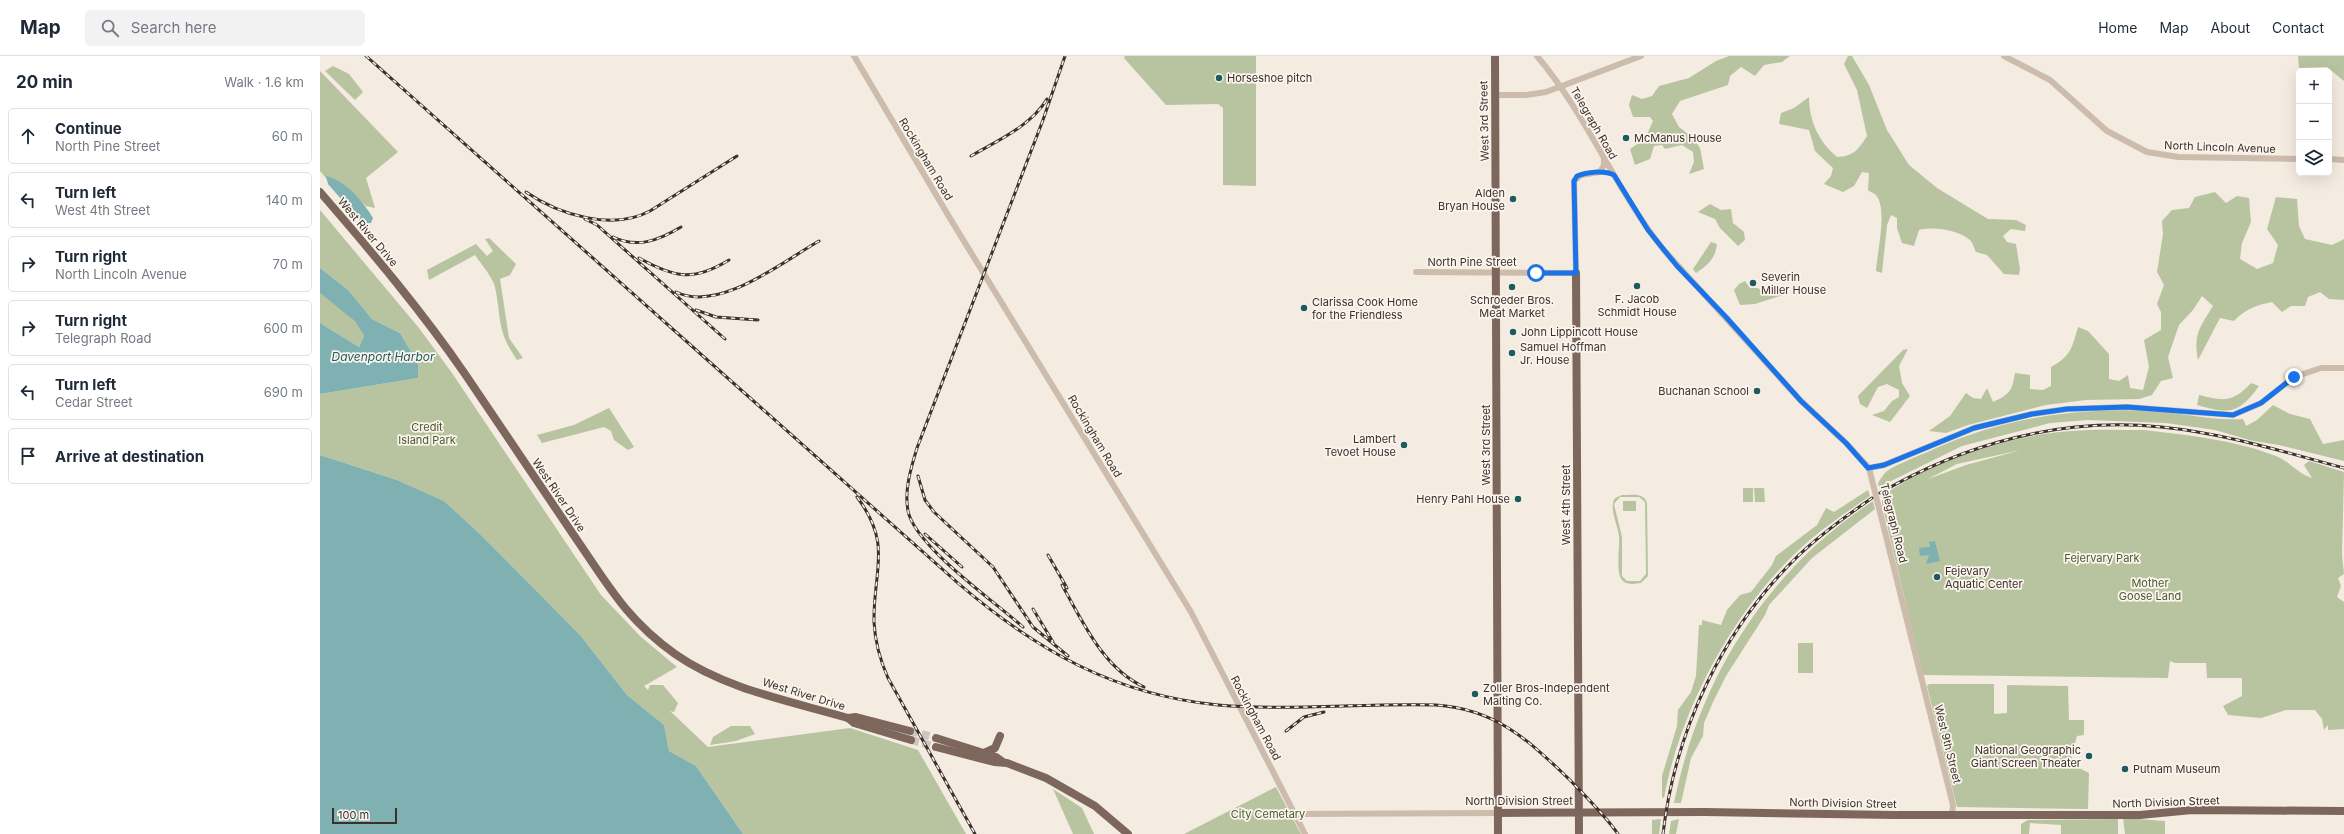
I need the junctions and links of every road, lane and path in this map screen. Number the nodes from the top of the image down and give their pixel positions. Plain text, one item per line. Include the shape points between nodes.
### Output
1 (854, 56) edge
2 (1494, 56) edge
3 (1537, 56) edge
4 (1642, 56) edge
5 (2004, 56) edge
6 (1562, 86) junction
7 (1495, 95) junction
8 (1603, 158) junction
9 (2296, 159) edge
10 (2332, 159) edge
11 (2344, 160) edge
12 (1600, 172) junction
13 (1614, 175) junction
14 (320, 192) edge
15 (1416, 272) dead end
16 (1496, 272) junction
17 (1576, 273) junction
18 (2344, 368) edge
19 (1868, 468) junction
20 (1921, 679) joint
21 (910, 736) tunnel mouth
22 (1000, 736) dead end
23 (984, 753) junction
24 (1002, 762) junction
25 (1498, 812) junction
26 (1578, 812) junction
27 (2344, 812) edge
28 (1294, 814) junction
29 (1952, 814) junction
30 (1128, 834) edge
31 (1305, 834) edge
32 (1498, 834) edge
33 (1578, 834) edge

1 - 28 street, Rockingham Road via 951,220 1191,612
2 - 7 main road, West 3rd Street
3 - 6 street, Telegraph Road
4 - 6 street
5 - 9 street, North Lincoln Avenue via 2050,80 2107,131 2147,152 2178,157
6 - 7 street via 1534,94
6 - 8 street, Telegraph Road
7 - 16 main road, West 3rd Street
8 - 12 street via 1604,165
8 - 13 street, Telegraph Road
10 - 11 street
12 - 13 street
12 - 17 street, West 4th Street via 1577,176 1574,181
13 - 19 street, Telegraph Road via 1648,230 1677,266 1801,401 1846,443
14 - 21 main road, West River Drive via 418,311 468,378 608,589 635,620 675,654 700,670 729,682 848,718 856,717
15 - 16 street, North Pine Street
16 - 17 street, North Pine Street
16 - 25 main road, West 3rd Street
17 - 26 main road, West 4th Street
18 - 19 street via 2321,368 2294,377 2261,403 2233,415 2127,407 2067,409 2032,414 1974,428 1884,465
19 - 20 street, Telegraph Road
20 - 29 street, West 9th Street via 1953,805
22 - 23 main road via 995,748
23 - 24 main road
23 - 24 main road via 936,743 994,762
24 - 30 main road via 1032,771 1058,783 1095,806
25 - 26 main road, North Division Street
25 - 28 street, North Division Street
25 - 32 main road, West 3rd Street
26 - 29 main road, North Division Street
26 - 33 main road, West 4th Street
27 - 29 main road, North Division Street via 2205,810 2140,815
28 - 31 street, Rockingham Road

